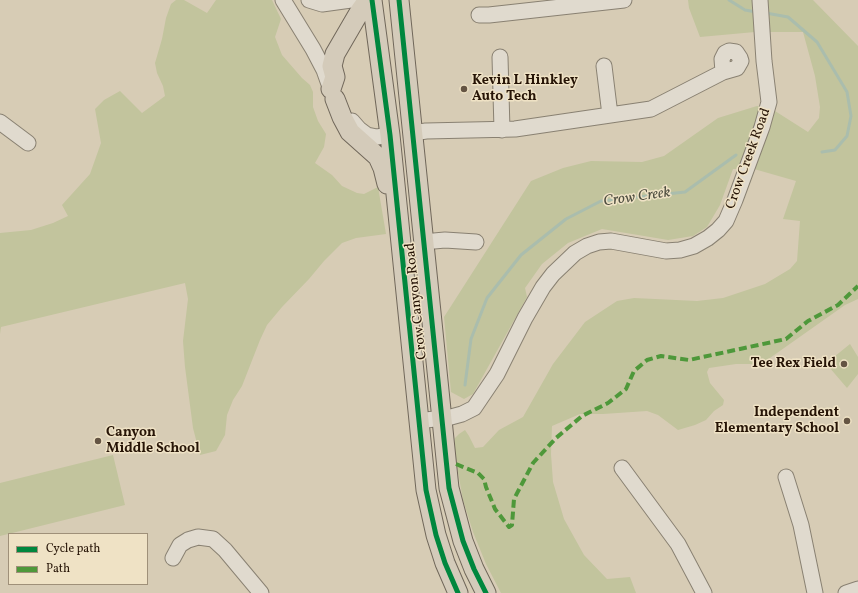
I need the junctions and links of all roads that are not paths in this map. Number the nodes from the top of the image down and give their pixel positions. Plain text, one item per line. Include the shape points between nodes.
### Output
1 (283, 0) edge
2 (309, 0) edge
3 (351, 0) edge
4 (368, 0) edge
5 (372, 0) edge
6 (399, 0) edge
7 (624, 0) edge
8 (760, 0) edge
9 (528, 5) edge
10 (479, 14) dead end
11 (500, 57) dead end
12 (604, 66) dead end
13 (723, 72) dead end
14 (333, 94) junction
15 (610, 115) junction
16 (0, 122) edge
17 (502, 130) junction
18 (413, 133) junction
19 (390, 135) junction
20 (28, 144) dead end
21 (399, 225) junction
22 (423, 242) junction
23 (476, 242) dead end
24 (441, 418) junction
25 (418, 420) junction
26 (622, 468) dead end
27 (786, 477) dead end
28 (173, 558) dead end
29 (858, 589) edge
30 (261, 593) edge
31 (458, 593) edge
32 (486, 593) edge
33 (704, 593) edge
34 (815, 593) edge
35 (846, 593) edge

1 - 14 street via 313,49
2 - 3 street via 322,4
4 - 14 main road via 335,54 332,66 335,77
5 - 19 main road, Crow Canyon Road
6 - 18 main road, Crow Canyon Road
7 - 9 street
8 - 24 street, Crow Creek Road via 769,102 726,221 708,238 688,248 666,251 611,241 599,242 575,252 543,287 497,374 474,408 462,414
9 - 10 street via 489,15
11 - 17 street
12 - 15 street
13 - 15 street via 651,109
14 - 19 street via 345,106 359,130 367,135
14 - 21 main road via 350,132 378,157
15 - 17 street
16 - 20 street
17 - 18 street
18 - 19 main road
18 - 22 main road, Crow Canyon Road
19 - 21 main road, Crow Canyon Road
21 - 25 main road, Crow Canyon Road
22 - 23 street
22 - 24 main road, Crow Canyon Road
24 - 25 street, Crow Creek Road
24 - 32 main road, Crow Canyon Road via 449,488 463,541
25 - 31 main road, Crow Canyon Road via 426,490 436,535
26 - 33 street via 678,544
27 - 34 street via 801,525
28 - 30 street via 180,545 188,540 198,537 213,539
29 - 35 street

